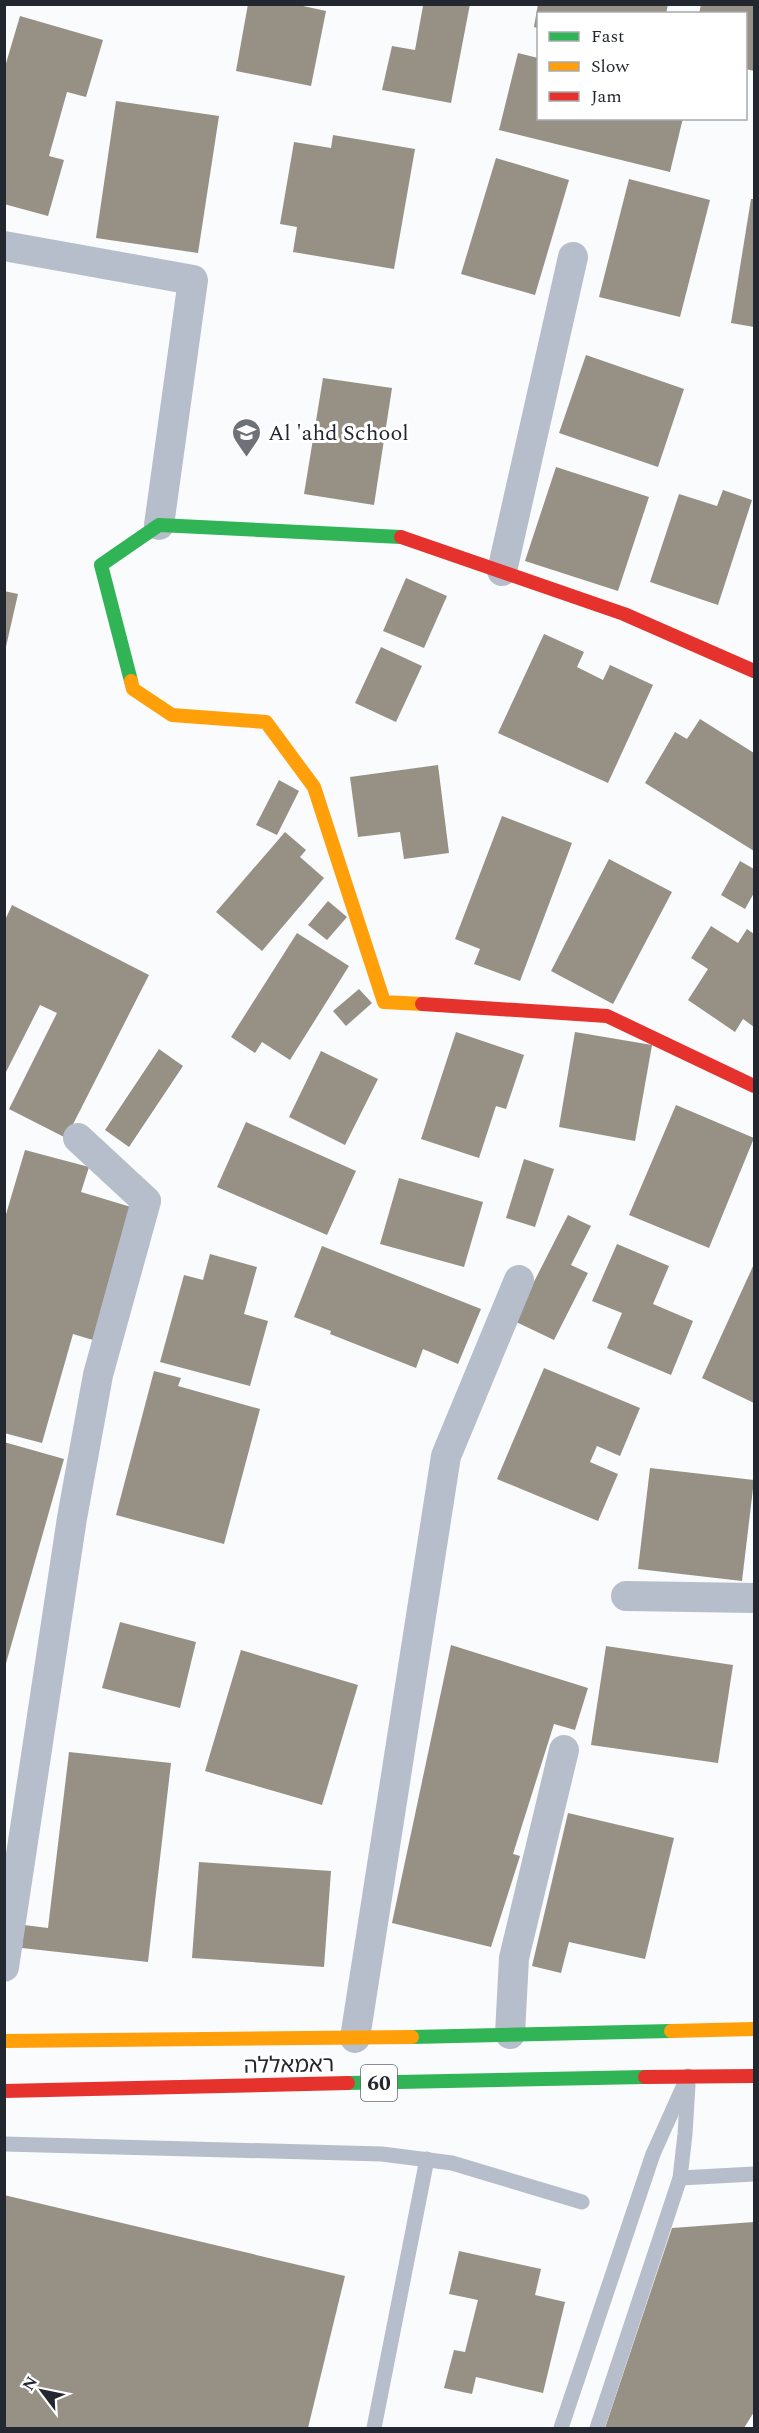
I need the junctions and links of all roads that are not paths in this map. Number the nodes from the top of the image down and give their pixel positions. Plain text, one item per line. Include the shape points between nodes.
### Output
1 (4, 246) edge
2 (573, 257) dead end
3 (159, 525) junction
4 (502, 571) junction
5 (754, 671) edge
6 (754, 1086) edge
7 (78, 1138) dead end
8 (519, 1280) dead end
9 (626, 1596) dead end
10 (754, 1598) edge
11 (564, 1750) dead end
12 (4, 1966) edge
13 (754, 2029) edge
14 (510, 2034) junction
15 (355, 2038) junction
16 (4, 2042) edge
17 (688, 2076) junction
18 (754, 2076) edge
19 (4, 2091) edge
20 (4, 2144) edge
21 (427, 2159) junction
22 (754, 2174) edge
23 (680, 2178) junction
24 (582, 2202) dead end
25 (374, 2428) edge
26 (561, 2428) edge
27 (597, 2428) edge

1 - 3 street via 193,280
2 - 4 street
3 - 4 main road via 406,537
3 - 6 main road via 101,565 133,689 172,715 266,722 314,787 384,1002 607,1016
4 - 5 main road via 624,614
7 - 12 street via 146,1201 98,1375 72,1518
8 - 15 street via 446,1456
9 - 10 street
11 - 14 street via 514,1958
13 - 14 main road
14 - 15 main road
15 - 16 main road
17 - 18 main road, ראמאללה / 60
17 - 19 main road, ראמאללה / 60
17 - 23 lane
17 - 26 lane via 652,2154
20 - 21 lane via 382,2154
21 - 24 lane
21 - 25 lane
22 - 23 lane
23 - 27 lane

